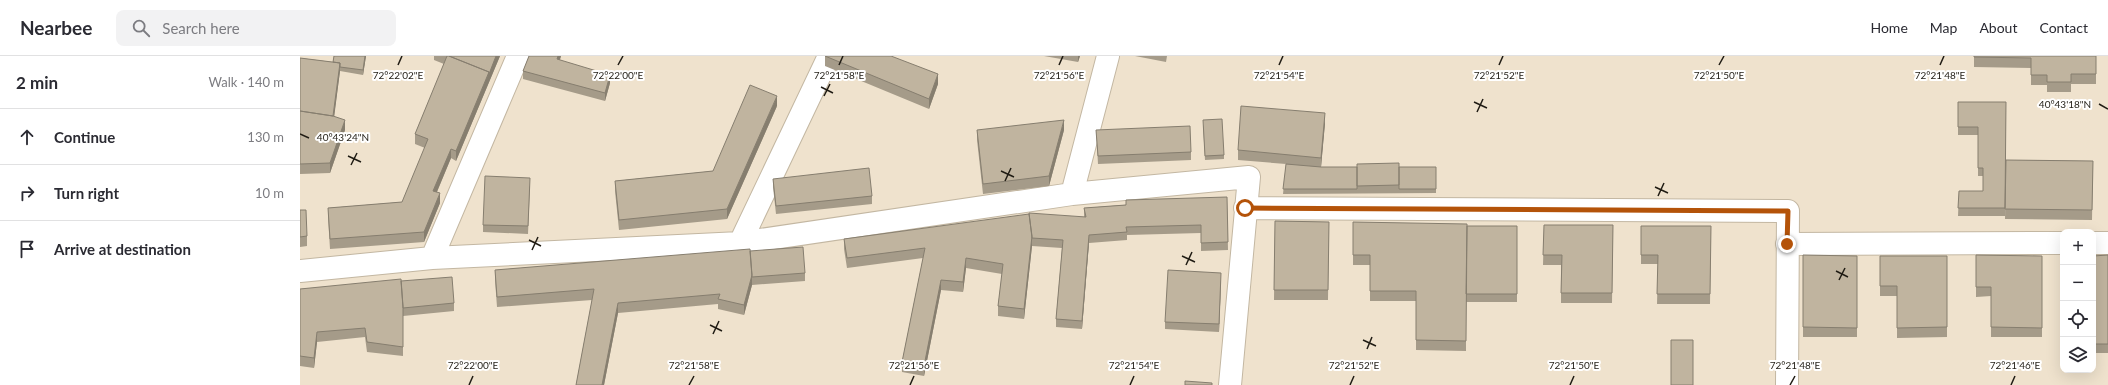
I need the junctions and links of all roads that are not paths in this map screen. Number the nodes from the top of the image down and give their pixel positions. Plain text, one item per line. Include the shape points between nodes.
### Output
1 (518, 56) edge
2 (829, 56) edge
3 (1108, 56) edge
4 (1072, 194) junction
5 (1245, 208) junction
6 (740, 243) junction
7 (2060, 243) edge
8 (2096, 243) edge
9 (2108, 243) edge
10 (1787, 244) junction
11 (432, 258) junction
12 (300, 271) edge
13 (1230, 385) edge
14 (1787, 385) edge

1 - 11 street
2 - 6 street
3 - 4 street
4 - 5 street via 1249,177
4 - 6 street
5 - 10 street via 1788,211
5 - 13 street
6 - 11 street
7 - 10 street
8 - 9 street
10 - 14 street
11 - 12 street

